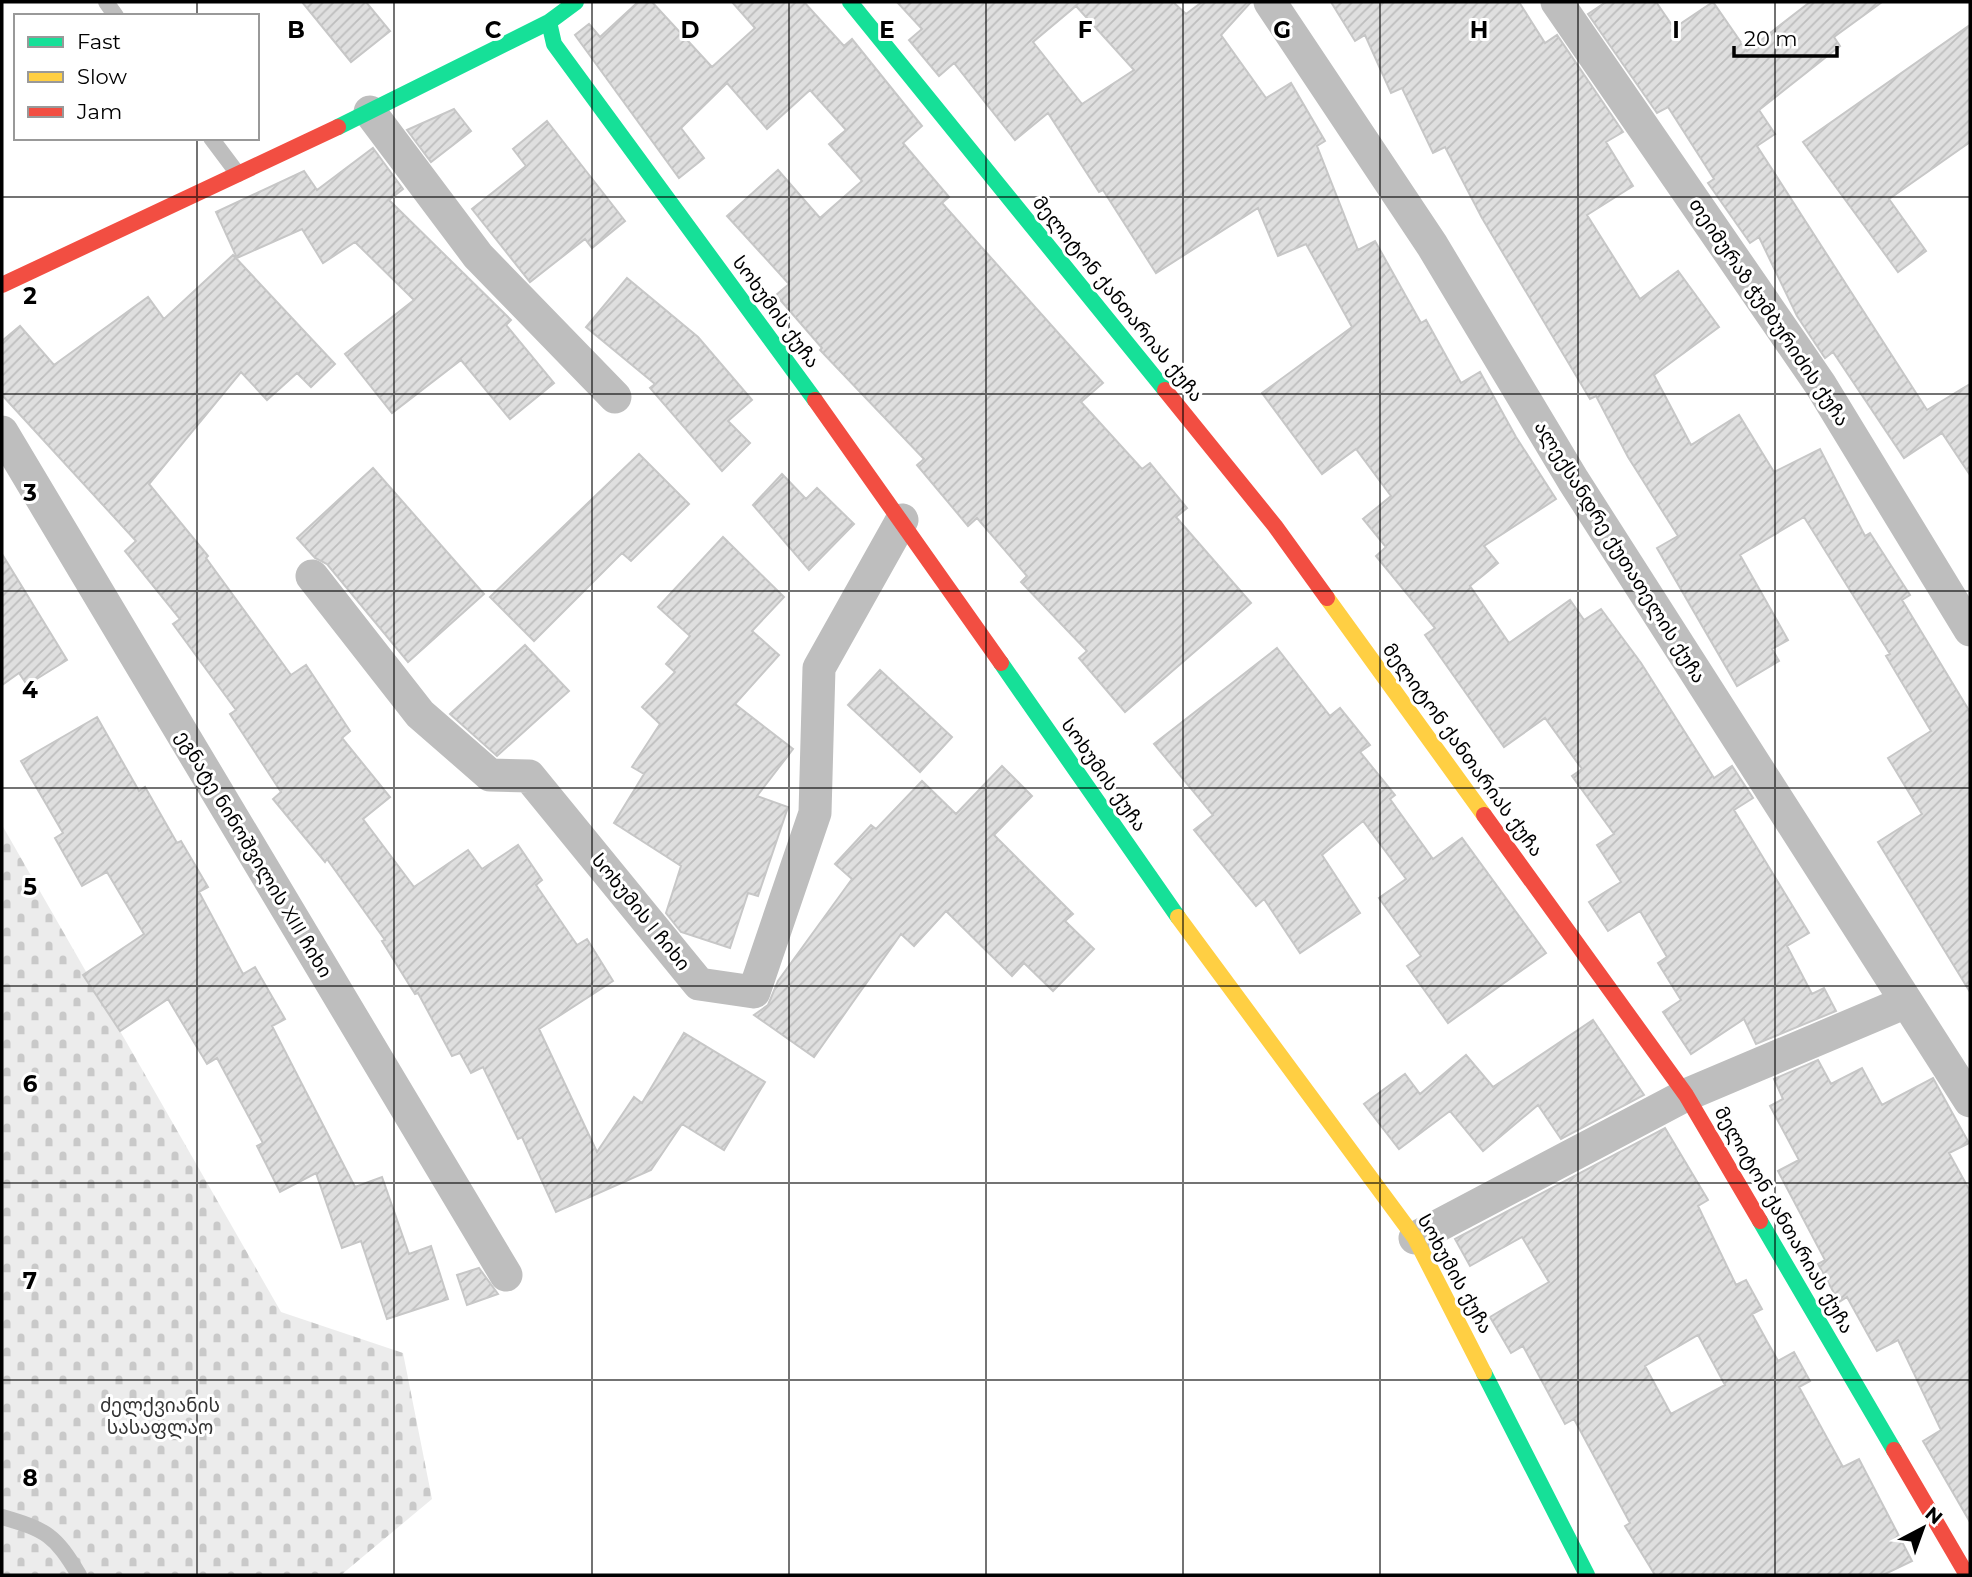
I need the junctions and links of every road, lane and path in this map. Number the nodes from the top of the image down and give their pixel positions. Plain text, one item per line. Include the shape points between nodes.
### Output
1 (576, 2) edge
2 (850, 2) edge
3 (1270, 2) edge
4 (1557, 2) edge
5 (541, 12) edge
6 (370, 112) junction
7 (212, 140) edge
8 (238, 174) junction
9 (2, 285) edge
10 (615, 397) dead end
11 (2, 432) edge
12 (902, 520) junction
13 (312, 576) dead end
14 (1970, 630) edge
15 (1906, 1002) junction
16 (1686, 1095) junction
17 (1970, 1101) edge
18 (1415, 1238) junction
19 (506, 1275) dead end
20 (2, 1517) edge
21 (79, 1575) edge
22 (1587, 1575) edge
23 (1966, 1575) edge

1 - 5 street
2 - 16 street, მელიტონ ქანთარიას ქუჩა via 1275,526
3 - 15 street, ალექსანდრე ქუთათელის ქუჩა via 1432,245 1580,492
4 - 14 street, თეიმურაზ ჭუმბურიძის ქუჩა via 1820,384
5 - 6 street
5 - 12 street, სოხუმის ქუჩა via 554,44
6 - 8 street
6 - 10 street via 478,256
7 - 8 lane
8 - 9 street
11 - 19 street, ეგნატე ნინოშვილის XIII ჩიხი
12 - 13 street, სოხუმის I ჩიხი via 819,668 815,813 754,992 699,984 529,776 490,775 420,714
12 - 18 street, სოხუმის ქუჩა via 1147,874
15 - 16 street
15 - 17 street, ალექსანდრე ქუთათელის ქუჩა
16 - 18 street
16 - 23 street, მელიტონ ქანთარიას ქუჩა
18 - 22 street, სოხუმის ქუჩა
20 - 21 lane via 37,1527 61,1544

